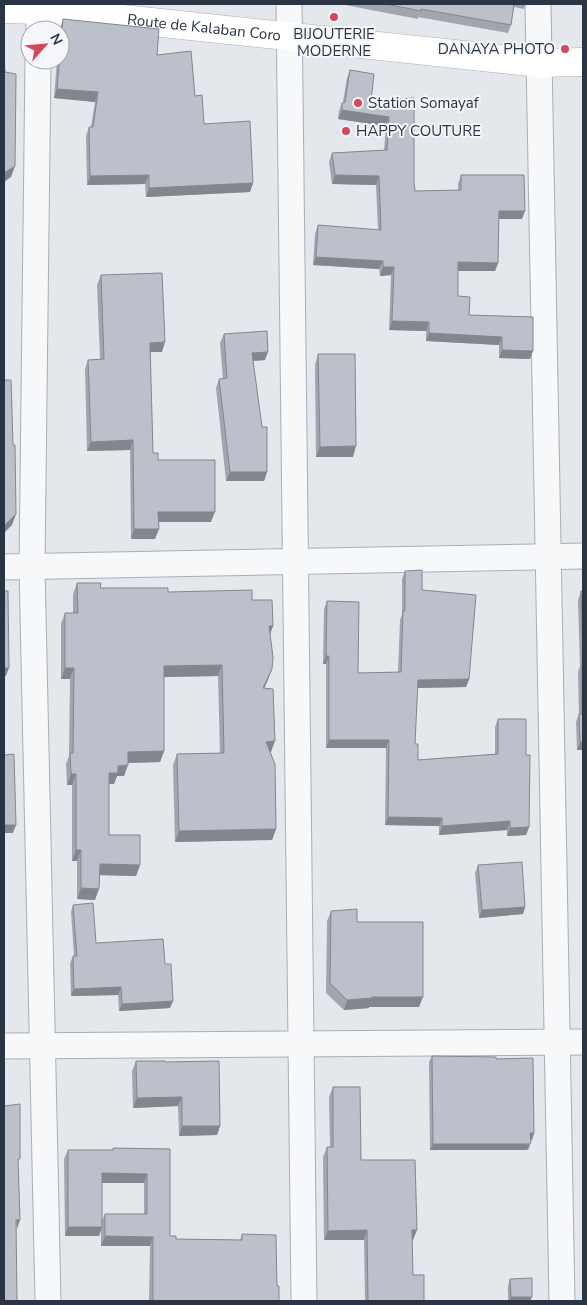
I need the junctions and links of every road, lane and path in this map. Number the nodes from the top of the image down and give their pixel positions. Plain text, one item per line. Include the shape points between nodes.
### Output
1 (289, 4) edge
2 (538, 4) edge
3 (4, 9) edge
4 (39, 14) edge
5 (290, 36) junction
6 (583, 62) edge
7 (539, 63) junction
8 (38, 70) edge
9 (583, 556) edge
10 (548, 557) junction
11 (296, 562) junction
12 (32, 567) junction
13 (4, 568) edge
14 (558, 1042) junction
15 (583, 1042) edge
16 (301, 1044) junction
17 (4, 1046) edge
18 (43, 1046) junction
19 (48, 1301) edge
20 (304, 1301) edge
21 (562, 1301) edge

1 - 5 street
2 - 7 street
3 - 4 main road, Route de Kalaban Coro
4 - 5 main road, Route de Kalaban Coro
5 - 7 main road, Route de Kalaban Coro
5 - 11 street
6 - 7 main road, Route de Kalaban Coro
7 - 10 street
8 - 12 street
9 - 10 street
10 - 11 street
10 - 14 street
11 - 12 street
11 - 16 street
12 - 13 street
12 - 18 street
14 - 15 street
14 - 16 street
14 - 21 street
16 - 18 street
16 - 20 street
17 - 18 street
18 - 19 street

